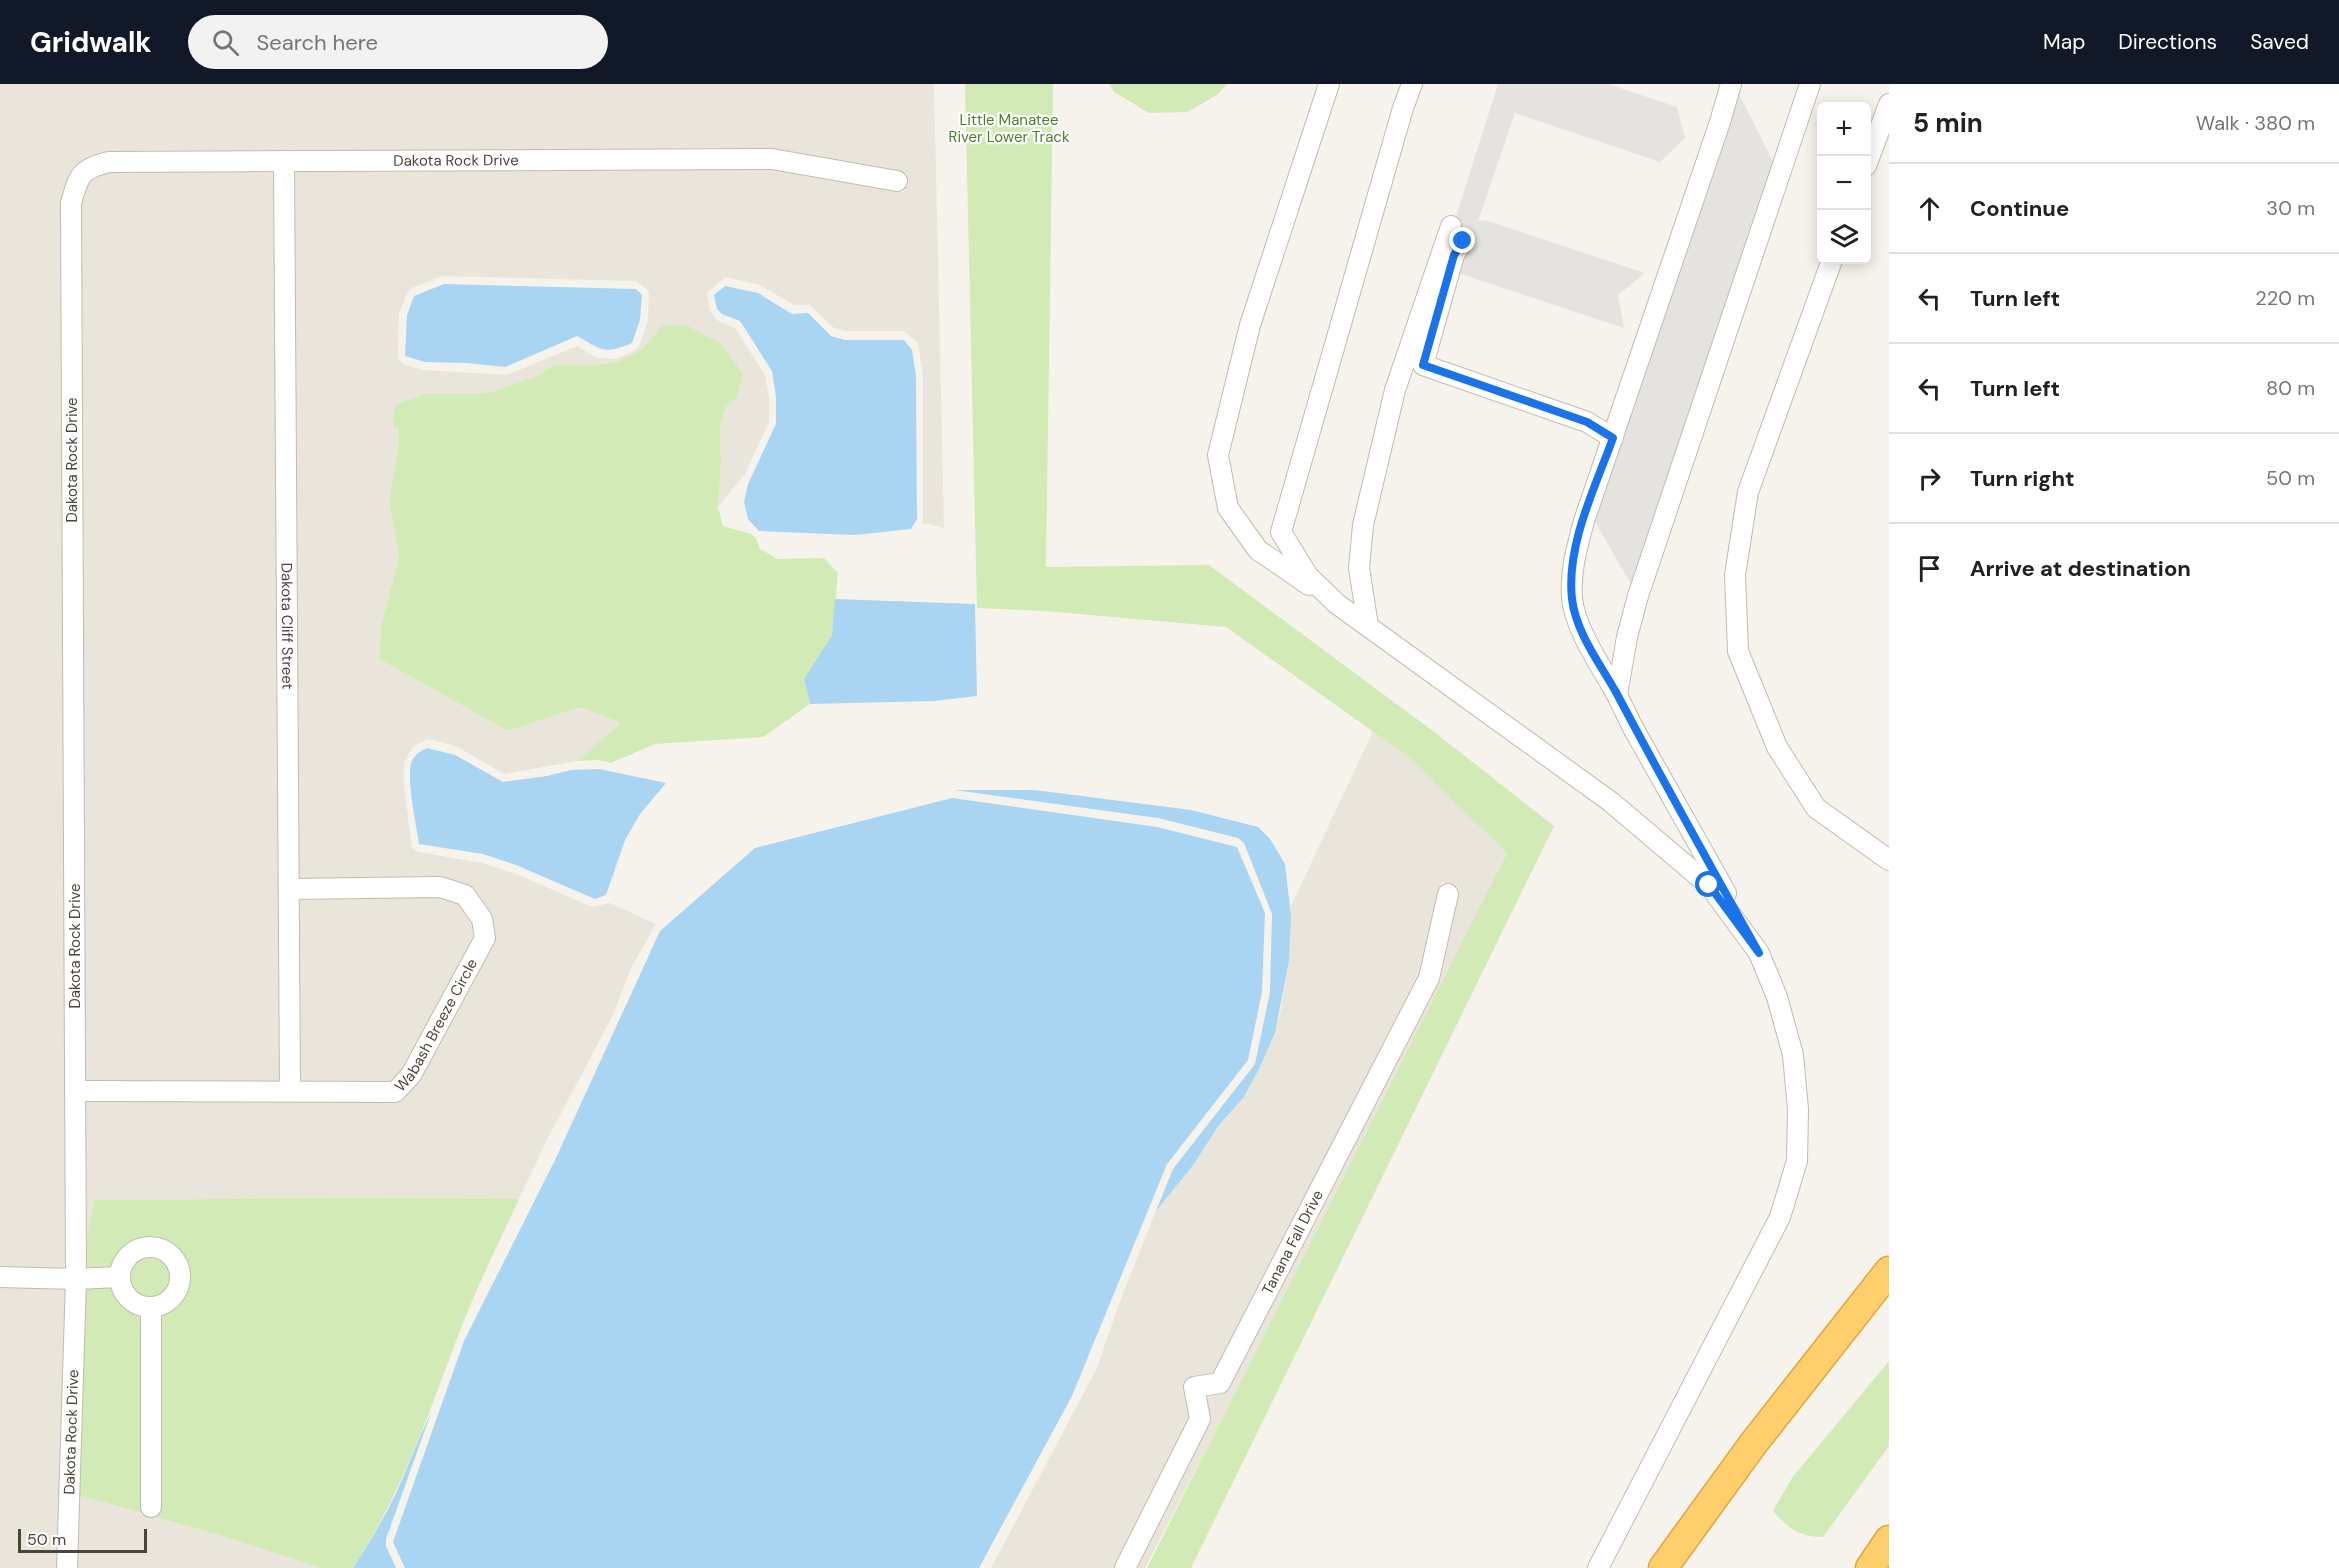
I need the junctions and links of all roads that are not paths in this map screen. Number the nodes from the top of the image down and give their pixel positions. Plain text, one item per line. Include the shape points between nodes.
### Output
1 (1329, 84) edge
2 (1412, 84) edge
3 (1731, 84) edge
4 (1810, 84) edge
5 (1889, 104) edge
6 (1870, 156) edge
7 (284, 161) junction
8 (897, 181) dead end
9 (1451, 226) dead end
10 (1463, 241) dead end
11 (1831, 264) edge
12 (1613, 438) junction
13 (1337, 604) junction
14 (1368, 626) junction
15 (1617, 695) junction
16 (1889, 860) edge
17 (289, 889) junction
18 (1448, 894) dead end
19 (1759, 953) junction
20 (75, 1091) junction
21 (290, 1091) junction
22 (1889, 1271) edge
23 (0, 1277) edge
24 (119, 1277) junction
25 (76, 1280) junction
26 (151, 1307) junction
27 (151, 1507) dead end
28 (1889, 1540) edge
29 (67, 1568) edge
30 (1125, 1568) edge
31 (1598, 1568) edge
32 (1663, 1568) edge
33 (1869, 1568) edge

1 - 13 street via 1250,326 1218,455 1228,508 1258,550
2 - 13 street via 1281,532 1308,576
3 - 12 street
4 - 15 street via 1638,596
5 - 6 street
7 - 8 street, Dakota Rock Drive via 772,159
7 - 17 street, Dakota Cliff Street
7 - 20 street, Dakota Rock Drive via 109,162 90,167 78,180 71,203
9 - 14 street via 1395,390 1363,525 1359,568
10 - 12 street via 1454,255 1423,365 1587,422
11 - 16 street via 1748,492 1736,575 1738,651 1777,747 1816,808
12 - 15 street via 1584,521 1572,574 1572,600 1579,623
13 - 14 street
14 - 19 street via 1611,802 1709,885
15 - 19 street
17 - 21 street, Dakota Cliff Street
17 - 21 street, Wabash Breeze Circle via 441,887 465,895 482,919 484,938 411,1076 395,1092
18 - 30 street, Tanana Fall Drive via 1429,978 1220,1383 1194,1386 1200,1419
19 - 31 street via 1777,997 1792,1055 1798,1109 1797,1161 1780,1217
20 - 21 street, Wabash Breeze Circle
20 - 25 street, Dakota Rock Drive
22 - 32 highway via 1753,1444
23 - 25 street
24 - 25 street
24 - 26 street via 128,1299
24 - 26 street via 122,1263 136,1250 155,1247 173,1257 178,1266 179,1286 174,1296
25 - 29 street, Dakota Rock Drive
26 - 27 street
28 - 33 highway

